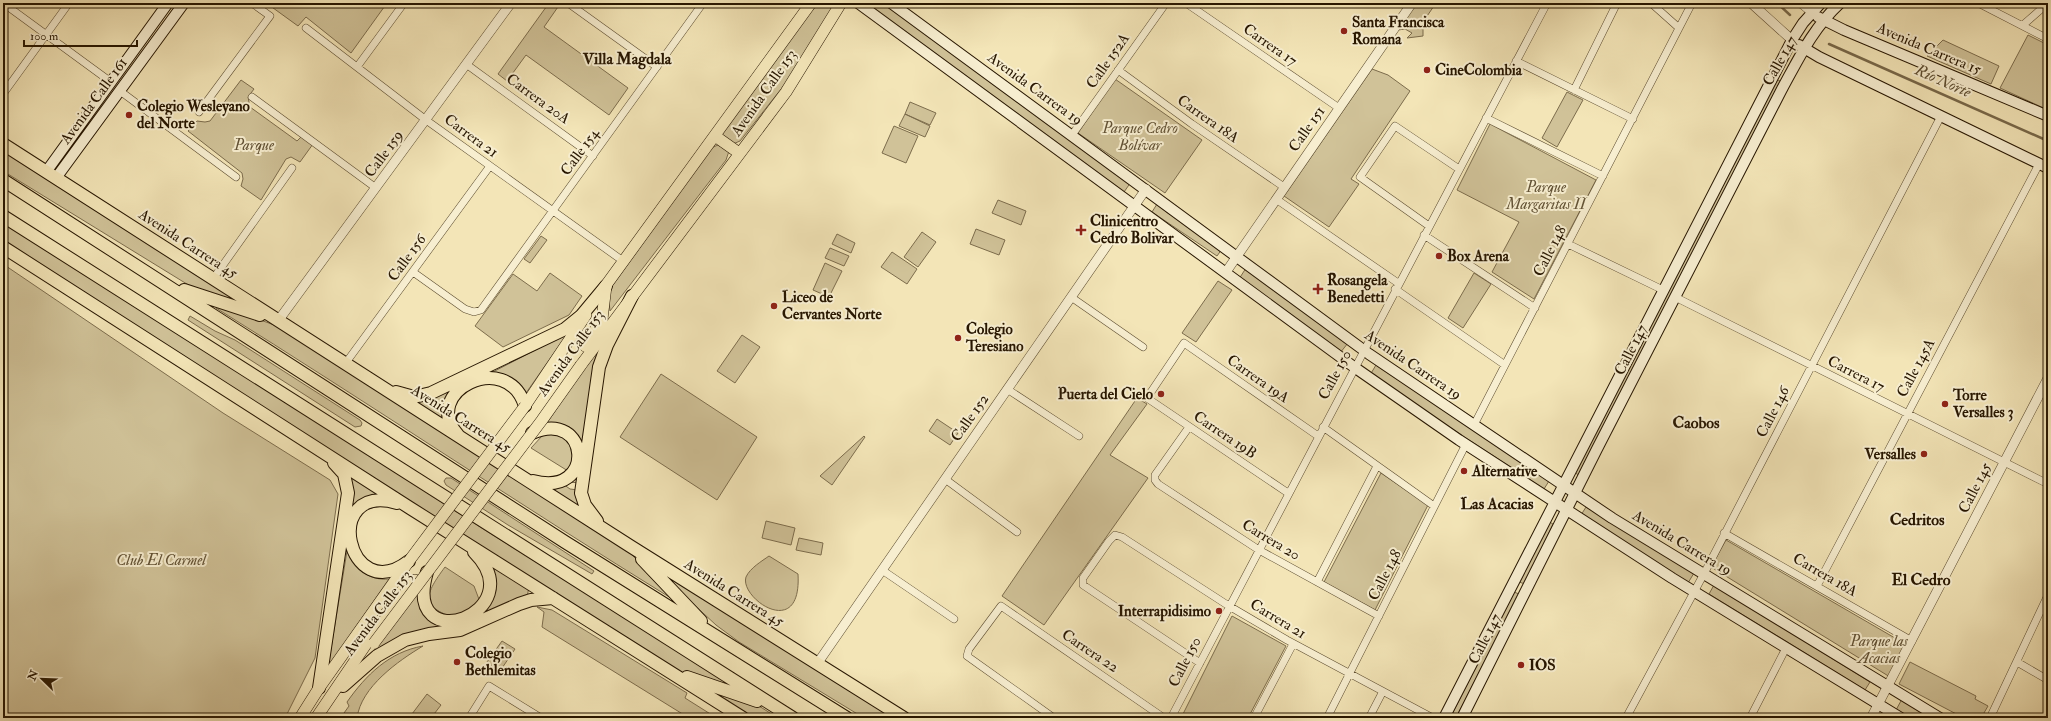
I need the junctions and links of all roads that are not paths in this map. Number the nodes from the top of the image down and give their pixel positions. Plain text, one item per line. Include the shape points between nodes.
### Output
1 (3, 3) edge
2 (69, 3) edge
3 (168, 3) edge
4 (184, 3) edge
5 (252, 3) edge
6 (404, 3) edge
7 (511, 3) edge
8 (568, 3) edge
9 (703, 3) edge
10 (811, 3) edge
11 (841, 3) edge
12 (858, 3) edge
13 (891, 3) edge
14 (1166, 3) edge
15 (1186, 3) edge
16 (1412, 3) edge
17 (1547, 3) edge
18 (1617, 3) edge
19 (1651, 3) edge
20 (1692, 3) edge
21 (1752, 3) edge
22 (1802, 3) edge
23 (1821, 3) edge
24 (1840, 3) edge
25 (1978, 3) edge
26 (2048, 3) edge
27 (1812, 12) junction
28 (1823, 20) junction
29 (2023, 25) junction
30 (306, 28) dead end
31 (1679, 28) junction
32 (46, 35) junction
33 (2048, 39) edge
34 (1792, 40) junction
35 (1803, 49) junction
36 (1516, 61) junction
37 (466, 64) junction
38 (357, 67) junction
39 (657, 67) junction
40 (1118, 70) junction
41 (111, 82) junction
42 (1574, 90) junction
43 (120, 91) junction
44 (3, 94) edge
45 (252, 97) dead end
46 (1339, 108) junction
47 (199, 112) dead end
48 (1941, 116) junction
49 (2048, 116) edge
50 (1486, 118) junction
51 (1633, 119) junction
52 (426, 120) junction
53 (1072, 135) junction
54 (715, 136) junction
55 (3, 144) edge
56 (739, 153) junction
57 (593, 156) junction
58 (490, 166) junction
59 (2043, 166) edge
60 (292, 168) dead end
61 (1459, 169) junction
62 (46, 172) junction
63 (1603, 176) junction
64 (236, 177) dead end
65 (56, 178) junction
66 (3, 180) edge
67 (1284, 187) junction
68 (376, 188) junction
69 (1146, 189) junction
70 (1276, 199) junction
71 (1134, 205) junction
72 (554, 212) junction
73 (3, 216) edge
74 (1429, 226) junction
75 (1424, 235) junction
76 (1568, 244) junction
77 (3, 247) edge
78 (1237, 255) junction
79 (624, 261) junction
80 (413, 272) junction
81 (1226, 272) junction
82 (212, 279) junction
83 (163, 282) junction
84 (606, 286) junction
85 (1397, 286) junction
86 (1663, 290) junction
87 (632, 296) junction
88 (1071, 297) junction
89 (1675, 297) junction
90 (1535, 308) junction
91 (278, 321) junction
92 (1143, 347) dead end
93 (1363, 350) junction
94 (578, 363) junction
95 (345, 364) junction
96 (1505, 365) junction
97 (1811, 366) junction
98 (1354, 367) junction
99 (2048, 378) edge
100 (377, 385) junction
101 (1007, 389) junction
102 (1147, 398) joint
103 (525, 406) junction
104 (1907, 414) junction
105 (1474, 425) junction
106 (1189, 427) junction
107 (1323, 427) junction
108 (532, 433) junction
109 (1080, 436) dead end
110 (1318, 436) junction
111 (460, 437) junction
112 (1466, 444) junction
113 (318, 449) junction
114 (2004, 462) junction
115 (1377, 466) junction
116 (525, 478) junction
117 (945, 479) junction
118 (2048, 484) edge
119 (1563, 485) junction
120 (1575, 493) junction
121 (1288, 494) junction
122 (1554, 502) junction
123 (1434, 506) junction
124 (410, 508) junction
125 (1566, 510) junction
126 (601, 527) junction
127 (1017, 532) dead end
128 (1724, 533) junction
129 (462, 540) junction
130 (630, 546) junction
131 (1259, 550) junction
132 (409, 561) junction
133 (882, 570) junction
134 (427, 572) junction
135 (1704, 573) junction
136 (1317, 582) junction
137 (1513, 584) junction
138 (1817, 586) junction
139 (1526, 590) junction
140 (1693, 591) junction
141 (2048, 595) edge
142 (553, 598) junction
143 (1230, 606) junction
144 (1379, 616) junction
145 (954, 619) dead end
146 (714, 635) junction
147 (371, 641) junction
148 (1912, 641) junction
149 (1293, 644) junction
150 (1786, 648) junction
151 (2016, 662) junction
152 (1200, 663) junction
153 (817, 664) junction
154 (666, 669) junction
155 (1349, 674) junction
156 (2048, 680) edge
157 (343, 686) junction
158 (1888, 686) junction
159 (319, 688) junction
160 (1382, 693) junction
161 (1878, 704) junction
162 (781, 711) junction
163 (300, 718) edge
164 (316, 718) edge
165 (320, 718) edge
166 (469, 718) edge
167 (541, 718) edge
168 (743, 718) edge
169 (793, 718) edge
170 (847, 718) edge
171 (904, 718) edge
172 (1054, 718) edge
173 (1164, 718) edge
174 (1171, 718) edge
175 (1254, 718) edge
176 (1326, 718) edge
177 (1369, 718) edge
178 (1433, 718) edge
179 (1444, 718) edge
180 (1462, 718) edge
181 (1626, 718) edge
182 (1750, 718) edge
183 (1871, 718) edge
184 (1901, 718) edge
185 (1940, 718) edge
186 (1990, 718) edge

1 - 32 street
2 - 32 street
3 - 41 main road, Avenida Calle 161
4 - 43 main road, Avenida Calle 161
5 - 47 street via 270,16
6 - 38 street
7 - 37 street, Calle 159
8 - 39 street
9 - 39 street, Calle 154
10 - 54 main road, Avenida Calle 153
11 - 56 main road, Avenida Calle 153 via 786,92
12 - 71 main road
13 - 53 main road, Avenida Carrera 19
14 - 40 street, Calle 152A
15 - 46 street, Carrera 17
16 - 46 street, Calle 151
17 - 36 street, Calle 150
18 - 42 street
19 - 31 street
20 - 31 street, Calle 148
21 - 34 street
22 - 27 street, Avenida Carrera 15
23 - 27 main road, Calle 147
24 - 28 main road, Calle 147
25 - 29 street
26 - 29 street
27 - 28 main road, Avenida Carrera 15
27 - 34 main road, Calle 147
28 - 35 main road, Calle 147
28 - 49 main road, Avenida Carrera 15
29 - 33 street
30 - 38 street, Carrera 21
31 - 51 street, Calle 148
32 - 41 street
32 - 44 street
34 - 35 main road
34 - 86 main road, Calle 147
35 - 48 main road
35 - 89 main road, Calle 147
36 - 42 street
36 - 50 street, Calle 150
37 - 52 street, Calle 159
37 - 57 street, Carrera 20A
38 - 52 street, Carrera 21
39 - 57 street, Calle 154
40 - 53 street, Calle 152A
40 - 67 street, Carrera 18A
41 - 62 main road, Avenida Calle 161
42 - 51 street
43 - 64 street
43 - 65 main road, Avenida Calle 161
45 - 68 street
46 - 67 street, Calle 151
48 - 59 main road
48 - 97 street, Calle 146
50 - 61 street, Calle 150
50 - 63 street
51 - 63 street, Calle 148
52 - 58 street, Carrera 21
52 - 68 street, Calle 159
53 - 69 main road, Avenida Carrera 19
54 - 56 main road
54 - 79 main road, Avenida Calle 153
55 - 62 highway, Avenida Carrera 45
56 - 87 main road, Avenida Calle 153
57 - 72 street, Calle 154
58 - 72 street, Carrera 21
58 - 80 street, Calle 156
59 - 104 street, Calle 145A
60 - 82 street
61 - 74 street, Calle 150
61 - 74 street via 1395,126 1360,177
62 - 65 highway, Avenida Carrera 45
63 - 76 street, Calle 148
65 - 82 highway, Avenida Carrera 45
66 - 83 highway
67 - 70 street, Calle 151
68 - 91 street, Calle 159
69 - 71 street, Calle 152
69 - 78 main road, Avenida Carrera 19
70 - 78 street, Calle 151
70 - 85 street
71 - 81 main road
71 - 88 street, Calle 152
72 - 79 street, Carrera 21
72 - 80 street, Calle 154 via 481,310 474,312 465,309
73 - 162 highway
74 - 75 street, Calle 150
75 - 85 street, Calle 150
75 - 90 street
76 - 86 street
76 - 90 street, Calle 148
77 - 113 highway
78 - 81 street, Calle 151
78 - 93 main road, Avenida Carrera 19
79 - 84 main road, Avenida Calle 153
80 - 95 street, Calle 156
81 - 98 main road
82 - 91 highway, Avenida Carrera 45
83 - 91 highway
83 - 146 highway via 565,542
84 - 94 main road, Avenida Calle 153 via 602,319
84 - 100 highway via 570,325 431,393 405,396
84 - 103 main road, Avenida Calle 153
85 - 93 street, Calle 150
85 - 96 street
86 - 119 main road, Calle 147
87 - 94 main road, Avenida Calle 153
87 - 126 highway via 607,345 599,367 582,488 583,501
88 - 92 street
88 - 101 street, Calle 152
89 - 97 street, Carrera 17
89 - 120 main road, Calle 147
90 - 96 street, Calle 148
91 - 95 highway, Avenida Carrera 45
93 - 98 street, Calle 150
93 - 105 main road, Avenida Carrera 19
94 - 108 main road, Avenida Calle 153, bridge
94 - 147 main road, Avenida Calle 153
95 - 100 highway, Avenida Carrera 45
96 - 105 street, Calle 148
97 - 104 street, Carrera 17
97 - 128 street, Calle 146
98 - 107 street, Calle 150
98 - 112 main road
99 - 114 street, Calle 145
100 - 111 highway, Avenida Carrera 45
101 - 109 street
101 - 117 street, Calle 152
102 - 106 street, Carrera 19B
102 - 110 street, Carrera 19A via 1184,343
103 - 111 highway via 520,394 513,387 498,379 475,379 459,388 451,401 449,416
103 - 132 main road, Avenida Calle 153, bridge
104 - 114 street, Carrera 17
104 - 138 street, Calle 145A
105 - 119 main road, Avenida Carrera 19
106 - 121 street, Carrera 19B
106 - 131 street, Carrera 20 via 1155,475 1155,480
107 - 110 street, Calle 150
107 - 115 street
108 - 116 highway via 552,428 567,433 578,448 578,457 572,473 558,483 544,484
108 - 134 main road, Avenida Calle 153, bridge
110 - 121 street, Calle 150
111 - 116 highway, Avenida Carrera 45
112 - 122 main road
112 - 123 street, Calle 148
113 - 124 highway
113 - 159 highway via 344,474 348,493
114 - 118 street, Carrera 17
114 - 148 street, Calle 145
115 - 123 street
115 - 136 street
116 - 126 highway, Avenida Carrera 45
117 - 127 street
117 - 133 street, Calle 152
119 - 120 main road, Avenida Carrera 19
119 - 122 main road, Calle 147
120 - 125 main road, Calle 147
120 - 135 main road, Avenida Carrera 19
121 - 131 street, Calle 150
122 - 125 main road
122 - 137 main road, Calle 147
123 - 144 street, Calle 148
124 - 129 highway
124 - 132 highway via 388,500 379,500 364,506 354,517 349,531 353,553 363,564 377,570 391,571
125 - 139 main road, Calle 147
125 - 140 main road
126 - 130 highway, Avenida Carrera 45
128 - 135 street, Calle 146
128 - 138 street, Carrera 18A
129 - 134 highway via 479,557 488,573 489,592 478,611 457,622 435,617 423,598
129 - 142 highway
130 - 146 highway
130 - 153 highway, Avenida Carrera 45
131 - 136 street, Carrera 20
131 - 143 street, Calle 150
132 - 159 main road, Avenida Calle 153
133 - 145 street
133 - 153 street, Calle 152
134 - 147 main road, Avenida Calle 153, bridge
135 - 140 street, Calle 146
135 - 158 main road, Avenida Carrera 19
136 - 144 street, Carrera 20
137 - 139 main road
137 - 179 main road, Calle 147
138 - 148 street, Carrera 18A
139 - 180 main road, Calle 147
140 - 150 main road
140 - 181 street, Calle 146
141 - 151 street
142 - 154 highway
142 - 157 highway via 518,604 460,630 405,640 377,656
143 - 149 street, Carrera 21
143 - 152 street, Calle 150
143 - 152 street, Carrera 21 via 1115,535 1083,578 1082,585
144 - 155 street, Calle 148
146 - 170 highway
147 - 157 main road, Avenida Calle 153
147 - 164 main road, Avenida Calle 153
148 - 158 street, Calle 145
149 - 155 street, Carrera 21
149 - 175 street
150 - 161 main road
150 - 182 street
151 - 156 street
151 - 186 street
152 - 174 street, Calle 150
153 - 171 highway, Avenida Carrera 45
154 - 162 highway
154 - 168 highway
155 - 160 street, Carrera 21
155 - 176 street, Calle 148
157 - 165 main road, Avenida Calle 153
158 - 161 street, Calle 145
158 - 185 main road, Avenida Carrera 19
159 - 163 main road, Avenida Calle 153
160 - 177 street
160 - 178 street, Carrera 21
161 - 183 street, Calle 145
161 - 184 main road
162 - 169 highway
166 - 167 street via 489,686
172 - 173 street, Carrera 22 via 968,656 969,649 1001,606

